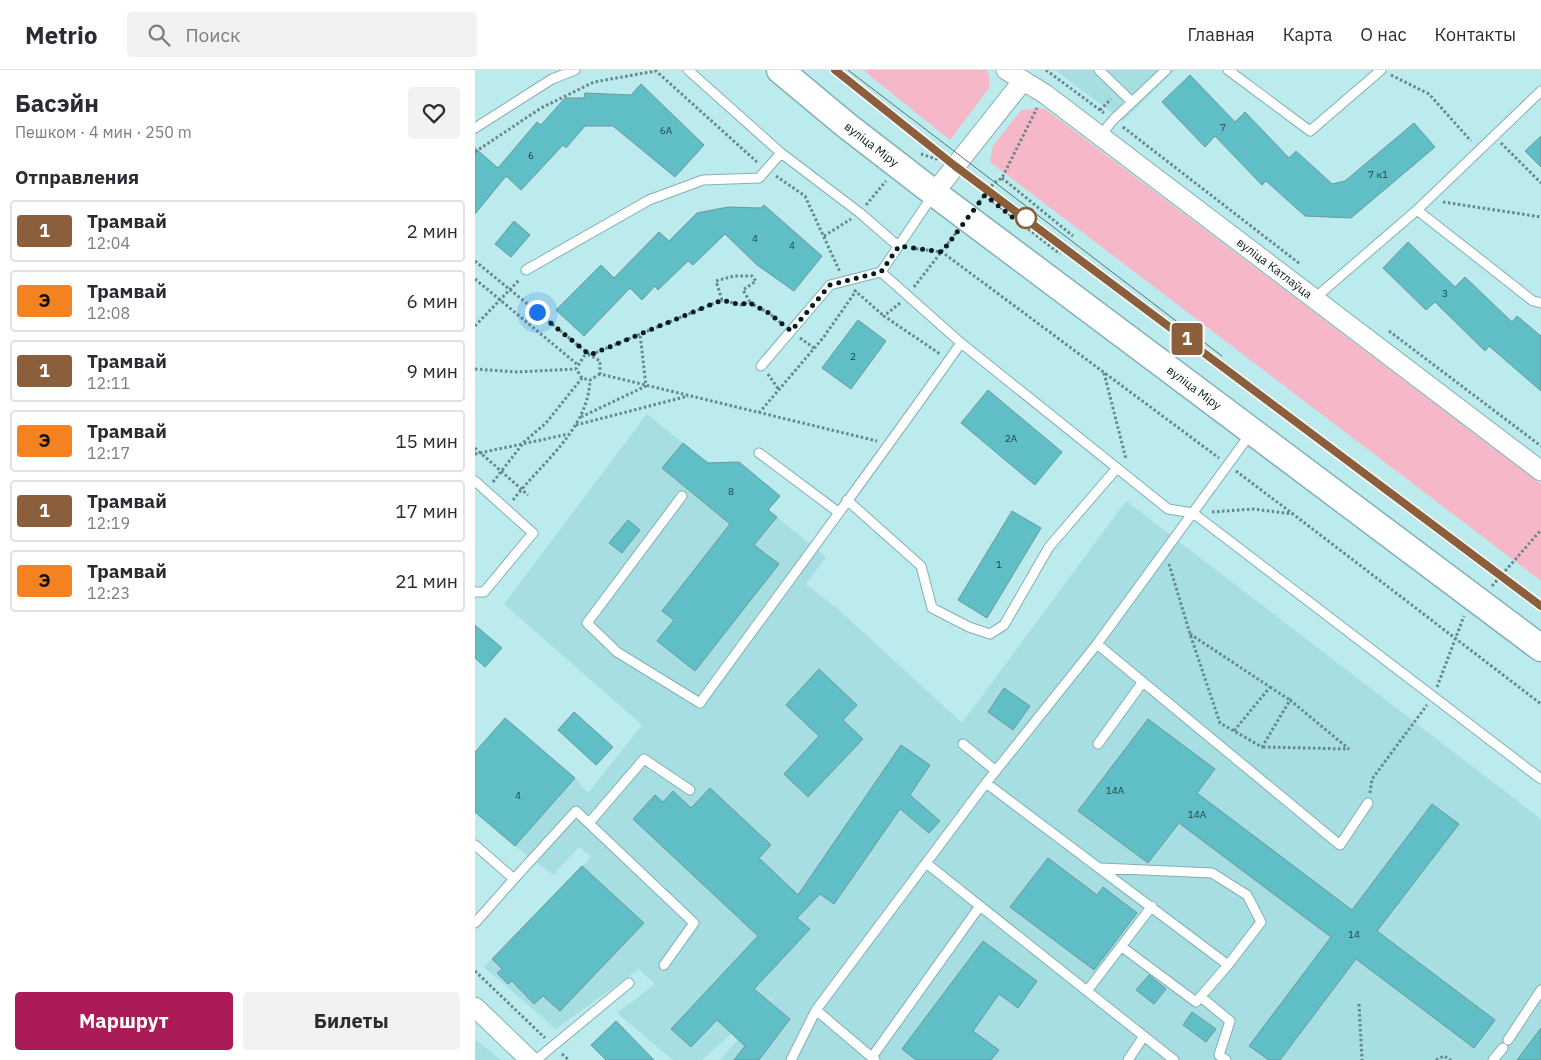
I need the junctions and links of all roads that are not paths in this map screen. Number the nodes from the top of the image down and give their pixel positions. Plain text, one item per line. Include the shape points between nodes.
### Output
1 (575, 70) edge
2 (688, 70) edge
3 (780, 70) edge
4 (1006, 70) edge
5 (1099, 70) edge
6 (1165, 70) edge
7 (1228, 70) edge
8 (1381, 70) edge
9 (1022, 82) junction
10 (1541, 91) edge
11 (1132, 102) junction
12 (475, 128) edge
13 (1100, 136) junction
14 (781, 153) junction
15 (934, 192) junction
16 (1417, 210) junction
17 (899, 246) junction
18 (526, 270) road end
19 (881, 272) junction
20 (1322, 292) junction
21 (1541, 303) edge
22 (961, 343) junction
23 (761, 366) road end
24 (1253, 431) junction
25 (759, 453) dead end
26 (1117, 468) junction
27 (1541, 471) edge
28 (475, 481) edge
29 (682, 496) dead end
30 (847, 500) junction
31 (838, 512) junction
32 (1193, 513) junction
33 (475, 592) edge
34 (1097, 644) junction
35 (1541, 648) edge
36 (1142, 683) junction
37 (963, 744) dead end
38 (1098, 744) dead end
39 (996, 771) junction
40 (1541, 779) edge
41 (986, 783) junction
42 (690, 790) dead end
43 (1368, 803) road end
44 (589, 824) junction
45 (475, 845) edge
46 (926, 863) junction
47 (1101, 868) junction
48 (514, 878) junction
49 (981, 906) junction
50 (1152, 906) junction
51 (475, 923) edge
52 (1122, 947) junction
53 (664, 965) dead end
54 (1228, 965) junction
55 (629, 983) dead end
56 (1541, 990) edge
57 (1087, 991) junction
58 (1201, 997) junction
59 (476, 1010) edge
60 (816, 1010) junction
61 (1144, 1036) junction
62 (1509, 1040) dead end
63 (1503, 1048) dead end
64 (874, 1058) edge
65 (530, 1060) edge
66 (536, 1060) edge
67 (791, 1060) edge
68 (1128, 1060) edge
69 (1174, 1060) edge
70 (1226, 1060) edge
71 (1493, 1060) edge

1 - 12 lane via 552,79
2 - 14 lane
3 - 15 main road, вуліца Міру
4 - 9 street, вуліца Катлаўца
5 - 11 lane
6 - 11 lane
7 - 8 lane via 1310,131
9 - 13 street, вуліца Катлаўца via 1045,94
9 - 15 street
10 - 16 lane
11 - 13 lane
13 - 20 street, вуліца Катлаўца
14 - 17 lane
14 - 18 lane via 759,178 703,180 649,200
15 - 17 lane
15 - 24 main road, вуліца Міру
16 - 20 lane
16 - 21 lane via 1533,301
17 - 19 lane
19 - 22 lane
19 - 23 lane via 830,285
20 - 27 street, вуліца Катлаўца
22 - 26 lane
22 - 30 lane
24 - 32 lane
24 - 35 main road, вуліца Міру
25 - 31 lane
26 - 30 lane via 1049,547 1004,625 990,634 932,608 921,566
26 - 32 lane via 1169,509
28 - 33 lane via 533,532 485,592
29 - 31 lane via 587,623 617,652 701,703
30 - 31 lane
32 - 34 lane
32 - 40 lane
34 - 36 lane
34 - 39 lane
36 - 38 lane
36 - 43 lane via 1340,845
37 - 39 lane
39 - 41 lane
41 - 46 lane
41 - 47 lane
42 - 44 lane via 644,759
44 - 48 lane via 576,810
44 - 53 lane via 693,923
45 - 48 lane
46 - 49 lane
46 - 60 lane
47 - 50 lane
47 - 54 lane via 1212,873 1247,895 1261,922
48 - 51 lane
49 - 57 lane
49 - 64 lane
50 - 52 lane
50 - 54 lane
52 - 57 lane
52 - 58 lane via 1196,1002
54 - 58 lane
55 - 66 lane
56 - 62 lane
57 - 61 lane
58 - 70 lane via 1230,1021 1219,1055
59 - 65 street
60 - 64 lane
60 - 67 lane
61 - 68 lane
61 - 69 lane
63 - 71 lane

